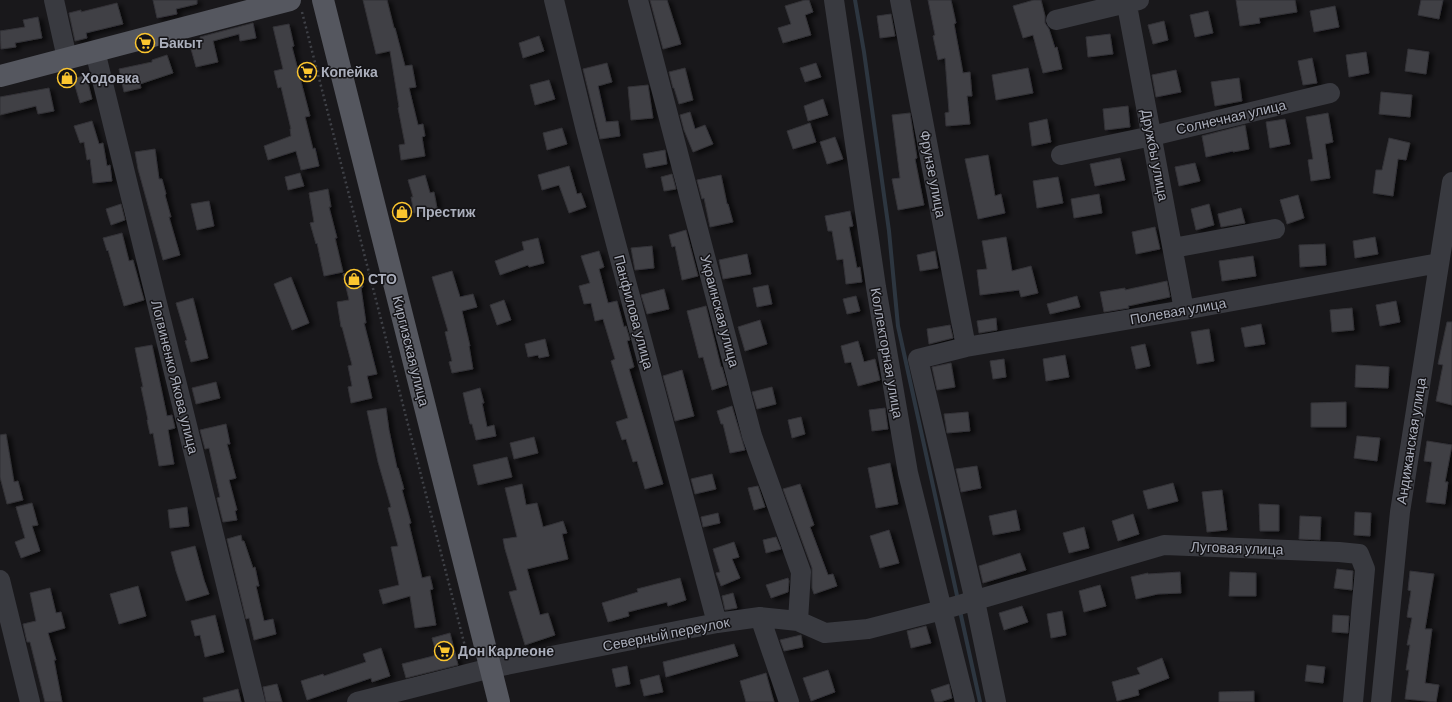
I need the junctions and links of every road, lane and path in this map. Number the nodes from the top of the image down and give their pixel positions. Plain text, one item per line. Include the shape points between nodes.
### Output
1 (54, 0) edge
2 (323, 0) edge
3 (554, 0) edge
4 (638, 0) edge
5 (834, 0) edge
6 (900, 0) edge
7 (1131, 1) edge
8 (295, 4) edge
9 (1056, 20) dead end
10 (95, 51) junction
11 (67, 58) junction
12 (0, 76) edge
13 (1330, 93) dead end
14 (1152, 136) junction
15 (1061, 155) dead end
16 (1452, 182) edge
17 (1275, 229) dead end
18 (1173, 248) junction
19 (1439, 263) junction
20 (1184, 310) junction
21 (966, 347) junction
22 (0, 580) edge
23 (975, 601) junction
24 (942, 610) junction
25 (760, 617) junction
26 (798, 621) junction
27 (716, 623) junction
28 (481, 671) junction
29 (30, 702) edge
30 (255, 702) edge
31 (357, 702) edge
32 (499, 702) edge
33 (789, 702) edge
34 (965, 702) edge
35 (996, 702) edge
36 (1353, 702) edge
37 (1381, 702) edge

1 - 11 street
2 - 28 main road, Киргизская улица
3 - 27 street, Панфилова улица
4 - 26 street, Украинская улица via 752,436 801,572
5 - 24 street, Коллекторная улица via 876,287 908,473
6 - 21 street, Фрунзе улица
7 - 9 street
7 - 14 street, Дружбы улица
8 - 10 main road
8 - 28 path
10 - 11 main road
10 - 30 street, Логвиненко Якова улица
11 - 12 main road
13 - 14 street, Солнечная улица
14 - 15 street, Солнечная улица
14 - 18 street, Дружбы улица
16 - 19 street, Андижанская улица
17 - 18 street
18 - 20 street, Дружбы улица
19 - 20 street, Полевая улица
19 - 37 street, Андижанская улица via 1400,512
20 - 21 street, Полевая улица
21 - 23 street, Полевая улица via 918,359
22 - 29 street
23 - 24 street, Северный переулок
23 - 35 street
23 - 36 street, Луговая улица via 1164,545 1359,554 1365,569
24 - 26 street, Северный переулок via 868,629 825,633
24 - 34 street, Коллекторная улица
25 - 26 street, Северный переулок
25 - 27 street, Северный переулок
25 - 33 street
27 - 28 street, Северный переулок
28 - 31 street, Северный переулок
28 - 32 main road, Киргизская улица

